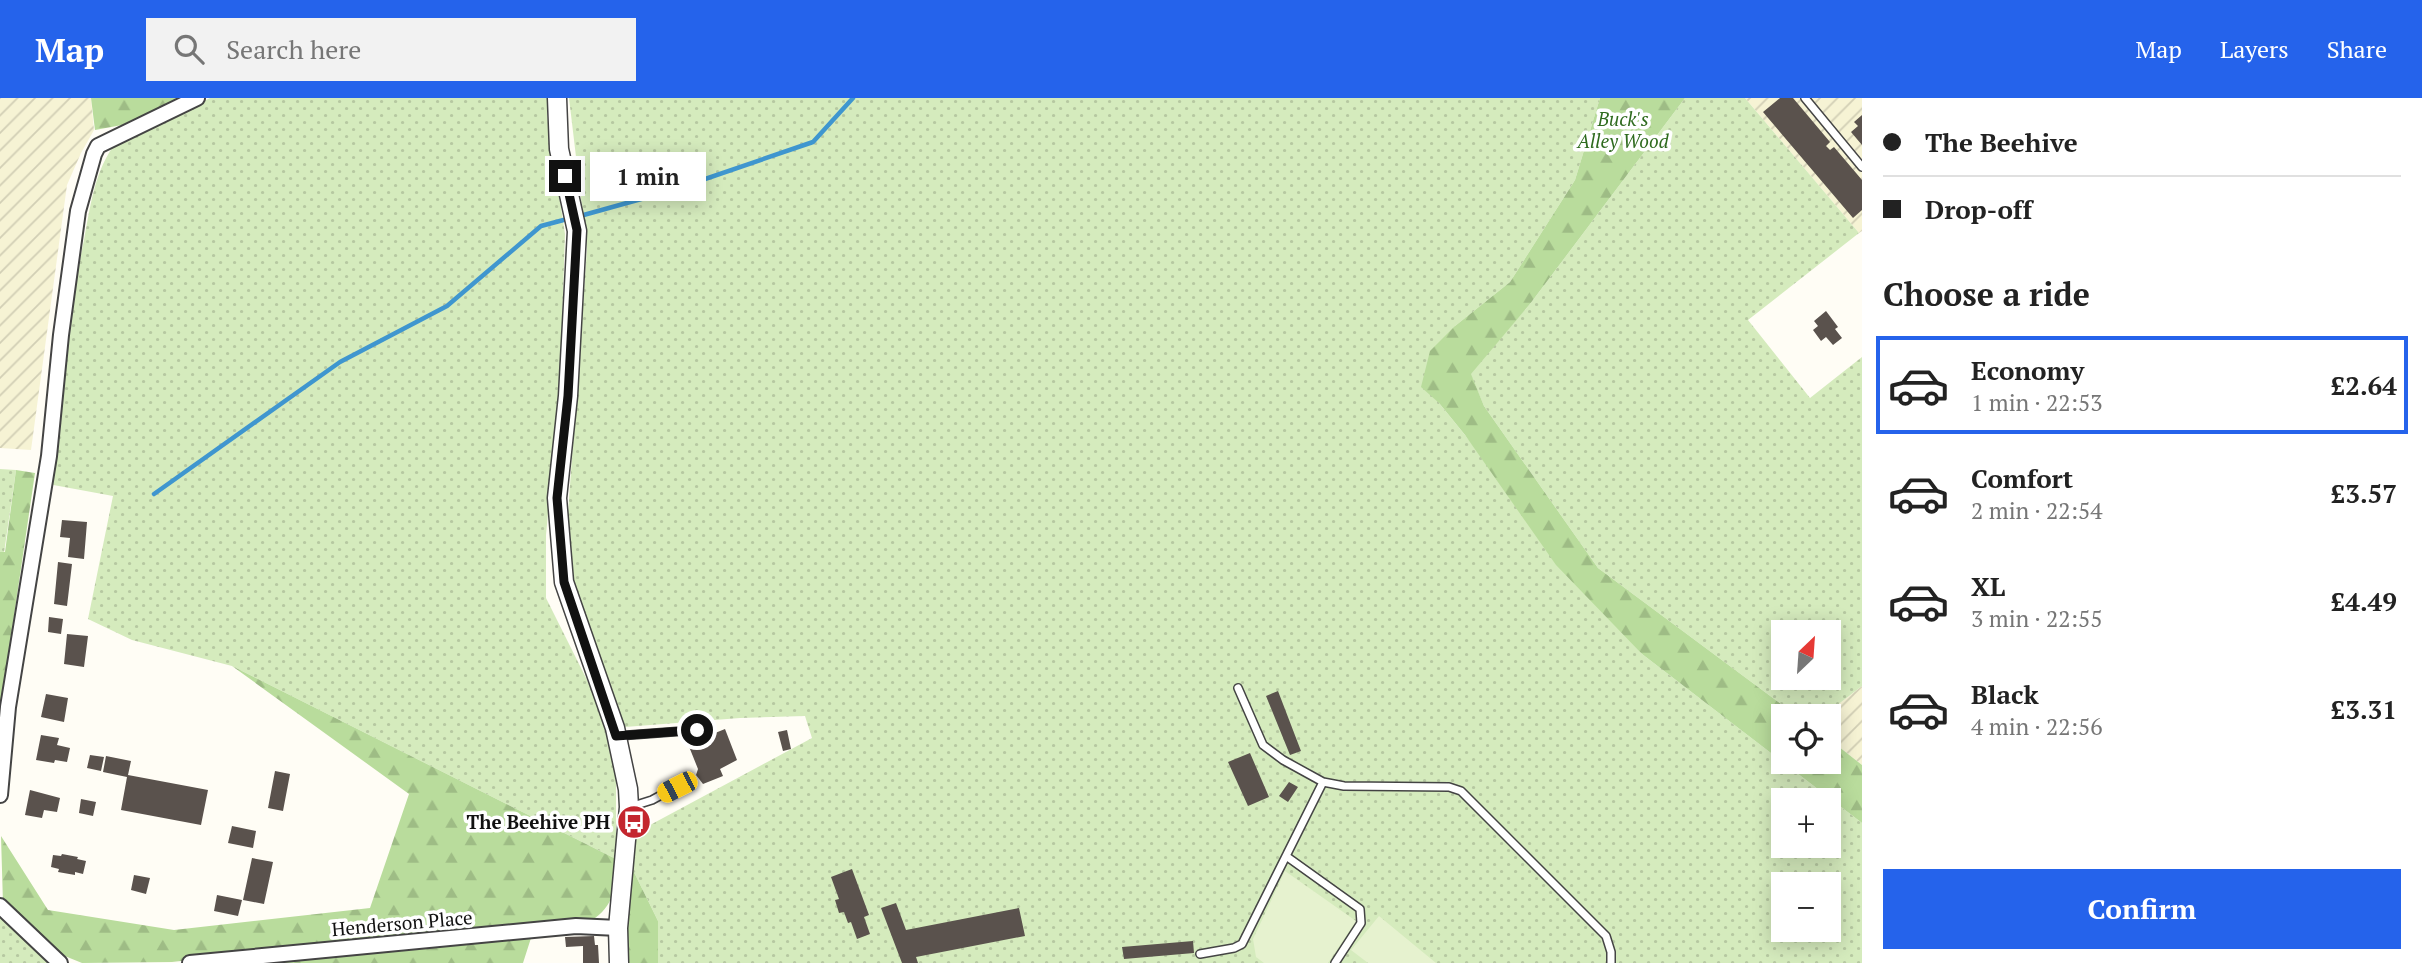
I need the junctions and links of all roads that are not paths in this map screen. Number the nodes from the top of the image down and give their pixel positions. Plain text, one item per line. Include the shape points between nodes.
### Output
1 (197, 98) edge
2 (557, 98) edge
3 (1805, 98) edge
4 (1862, 167) edge
5 (1238, 688) dead end
6 (697, 730) dead end
7 (616, 736) junction
8 (687, 781) dead end
9 (1322, 782) junction
10 (0, 795) edge
11 (629, 807) junction
12 (1286, 856) junction
13 (0, 906) edge
14 (618, 928) junction
15 (1200, 954) dead end
16 (60, 963) edge
17 (190, 963) edge
18 (619, 963) edge
19 (1335, 963) edge
20 (1611, 963) edge

1 - 10 street via 97,146 94,154 78,211 49,456 8,706
2 - 7 street via 559,149 577,230 557,498 564,582
3 - 4 lane
5 - 9 lane via 1262,745
6 - 7 lane
7 - 11 street
8 - 11 lane
9 - 12 lane
9 - 20 lane via 1461,791 1606,936
11 - 14 street
12 - 15 lane via 1242,944
12 - 19 lane via 1360,909 1362,923
13 - 16 street
14 - 17 street, Henderson Place via 576,926
14 - 18 street

